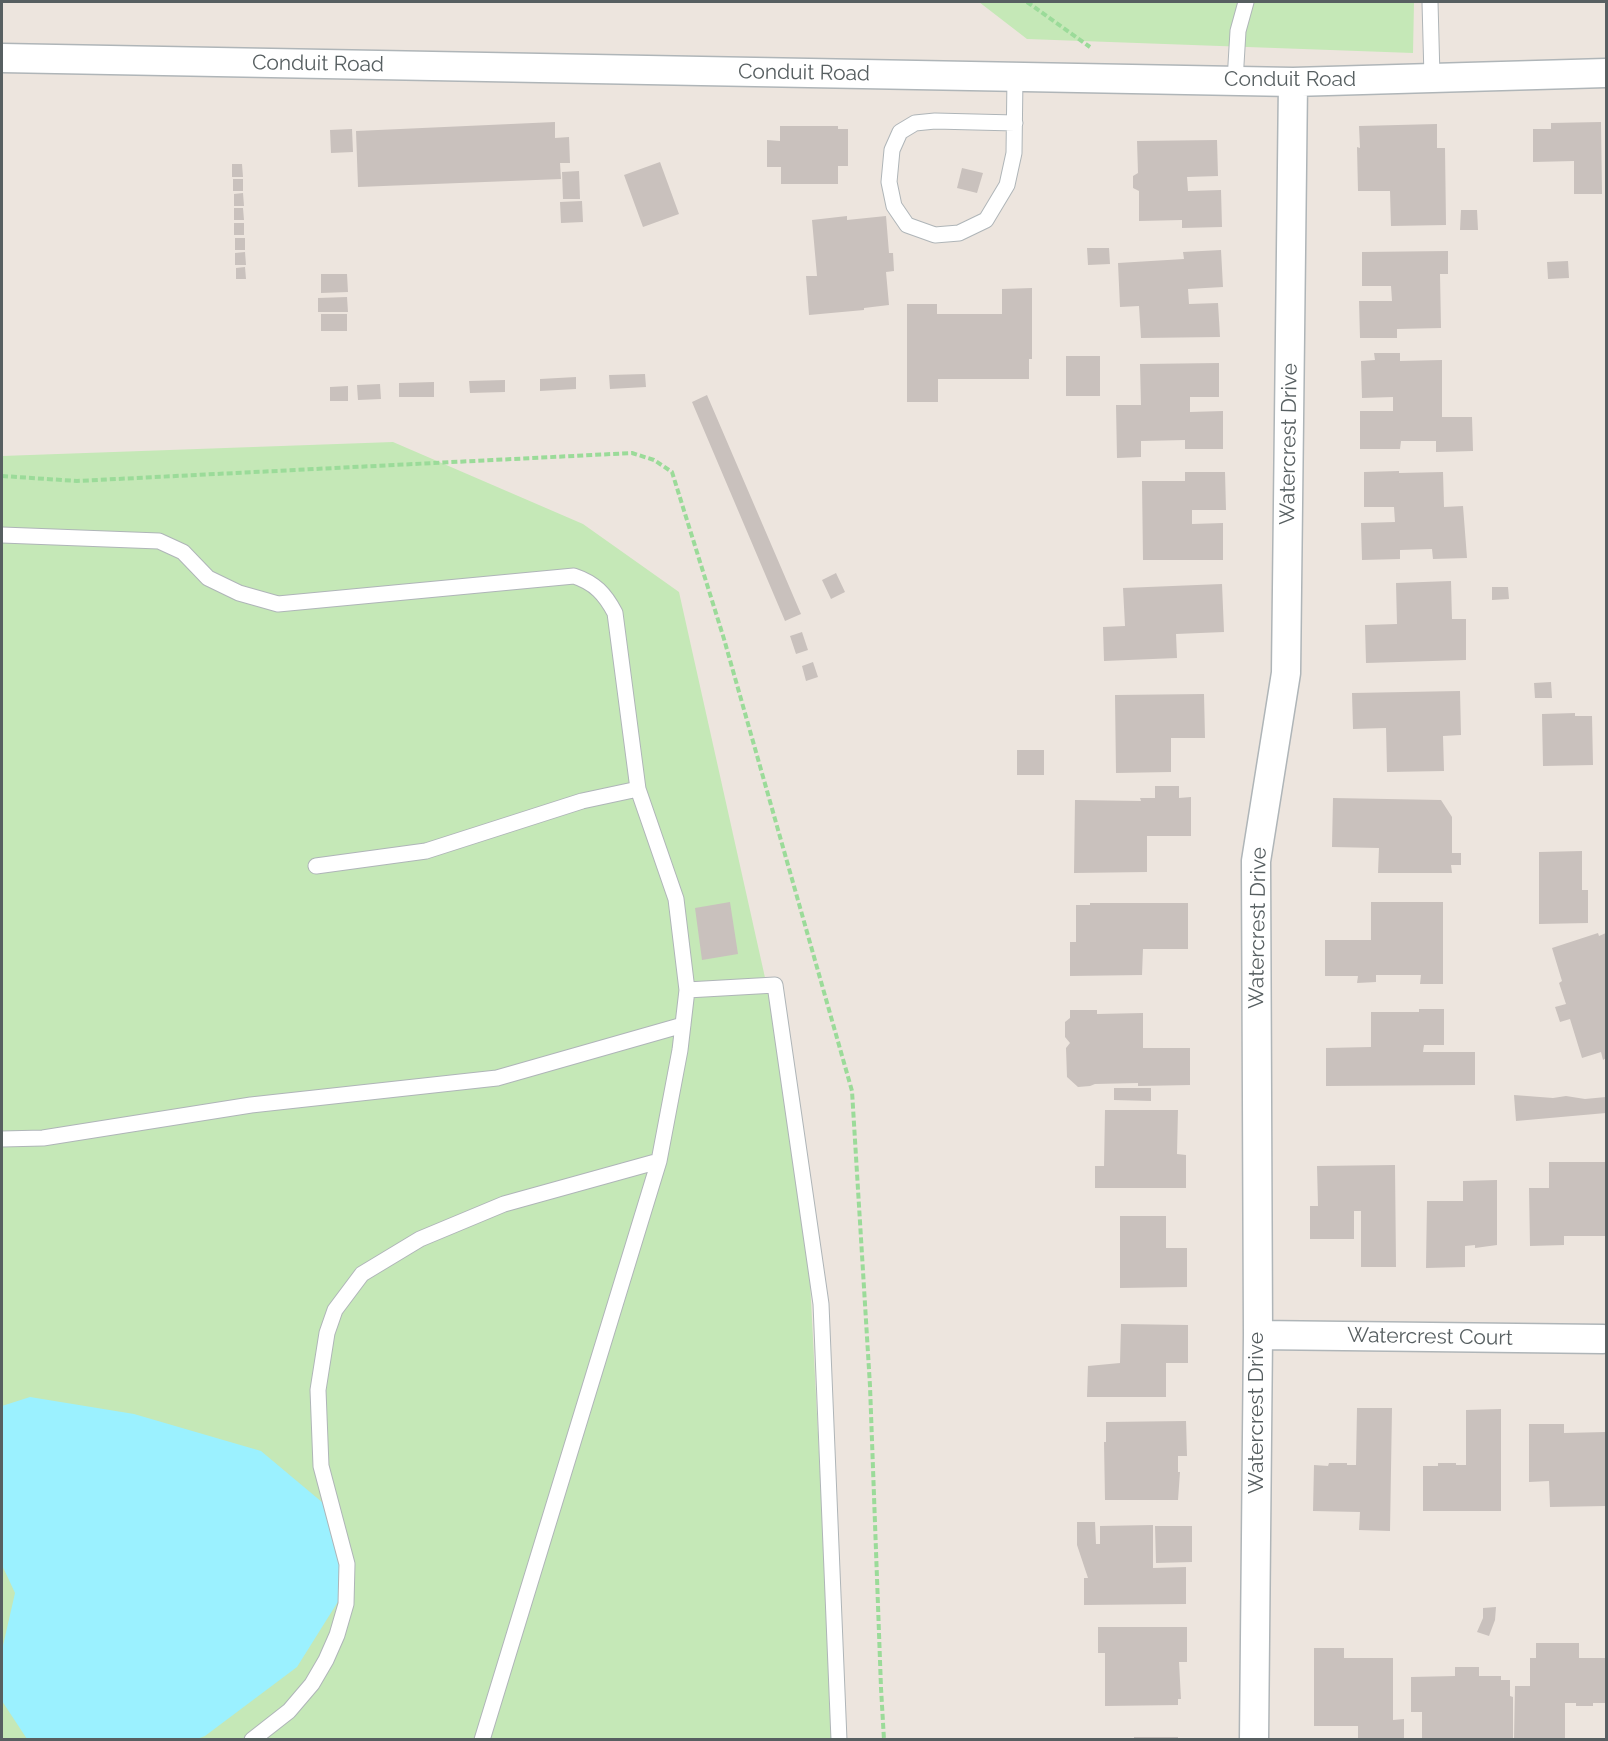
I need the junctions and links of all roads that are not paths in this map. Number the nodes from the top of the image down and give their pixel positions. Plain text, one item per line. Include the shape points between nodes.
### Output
1 (1246, 2) edge
2 (1431, 2) edge
3 (2, 58) edge
4 (1606, 74) edge
5 (1015, 77) junction
6 (1432, 77) junction
7 (1235, 81) junction
8 (1293, 82) junction
9 (1014, 123) junction
10 (2, 535) edge
11 (638, 789) junction
12 (316, 866) dead end
13 (687, 990) junction
14 (682, 1025) junction
15 (2, 1138) edge
16 (659, 1161) junction
17 (1258, 1335) junction
18 (1603, 1339) dead end
19 (252, 1740) edge
20 (482, 1740) edge
21 (839, 1740) edge
22 (1254, 1740) edge

1 - 7 lane
2 - 6 lane
3 - 5 street, Conduit Road
4 - 6 street, Conduit Road
5 - 7 street, Conduit Road
5 - 9 lane
6 - 8 street, Conduit Road
7 - 8 street, Conduit Road
8 - 17 street, Watercrest Drive via 1286,673 1256,861
9 - 9 lane via 1014,153 1007,185 986,220 959,233 935,235 908,225 894,206 889,182 892,150 900,132 915,123 935,121
10 - 11 lane via 159,541 183,552 208,578 239,593 278,604 574,576 587,580 607,598 615,612
11 - 12 lane via 582,801 426,851
11 - 13 lane via 676,899
13 - 14 lane
13 - 21 lane via 775,985 821,1305
14 - 15 lane via 497,1078 251,1105 42,1138
14 - 16 lane
16 - 19 lane via 504,1204 420,1239 362,1274 341,1301 327,1333 318,1390 321,1466 347,1564 346,1604 337,1635 312,1684 289,1711
16 - 20 lane
17 - 18 street, Watercrest Court
17 - 22 street, Watercrest Drive

